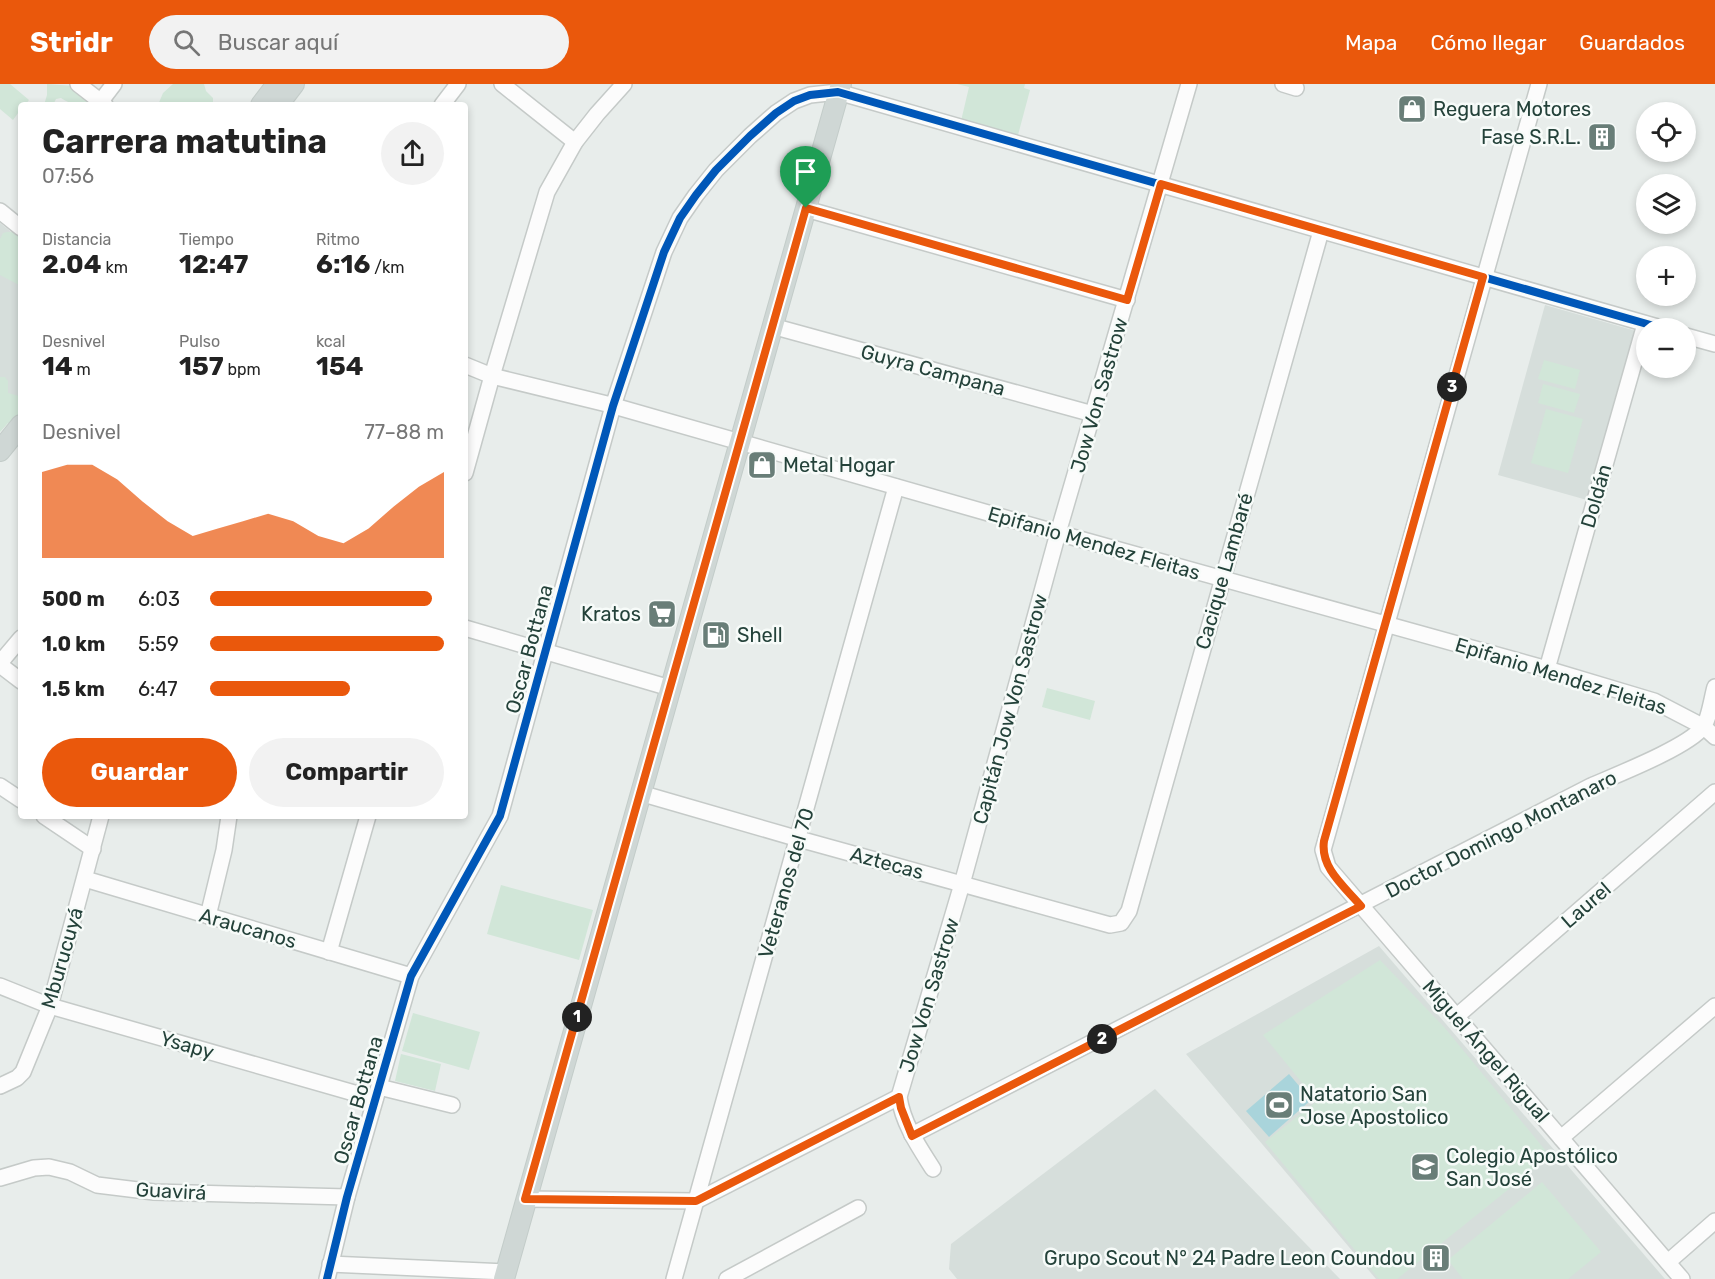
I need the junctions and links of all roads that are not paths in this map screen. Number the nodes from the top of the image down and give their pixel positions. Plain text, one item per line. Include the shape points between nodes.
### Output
1 (78, 84) edge
2 (114, 84) edge
3 (277, 84) edge
4 (294, 84) edge
5 (458, 84) edge
6 (502, 84) edge
7 (624, 84) edge
8 (1189, 84) edge
9 (1539, 84) edge
10 (840, 88) edge
11 (102, 102) edge
12 (104, 102) edge
13 (263, 102) edge
14 (280, 102) edge
15 (444, 102) edge
16 (575, 142) junction
17 (1161, 184) junction
18 (806, 208) junction
19 (0, 211) edge
20 (18, 226) edge
21 (1321, 231) junction
22 (1483, 277) junction
23 (1127, 300) junction
24 (1636, 321) edge
25 (772, 326) junction
26 (1696, 339) edge
27 (1715, 344) edge
28 (1636, 356) edge
29 (468, 366) edge
30 (492, 376) junction
31 (614, 406) junction
32 (1093, 414) junction
33 (18, 429) edge
34 (741, 442) junction
35 (0, 451) edge
36 (468, 462) edge
37 (896, 487) junction
38 (1058, 533) junction
39 (1222, 578) junction
40 (1385, 624) junction
41 (468, 629) edge
42 (18, 642) edge
43 (545, 651) junction
44 (0, 664) edge
45 (1547, 669) junction
46 (18, 679) edge
47 (1715, 687) edge
48 (670, 688) junction
49 (1709, 732) edge
50 (0, 786) edge
51 (640, 792) junction
52 (1715, 792) edge
53 (18, 798) edge
54 (48, 819) edge
55 (100, 819) edge
56 (229, 819) edge
57 (367, 819) edge
58 (799, 839) junction
59 (93, 849) junction
60 (85, 879) junction
61 (962, 884) junction
62 (1361, 906) junction
63 (1129, 911) joint
64 (208, 916) junction
65 (329, 952) junction
66 (411, 976) junction
67 (0, 986) edge
68 (50, 1006) junction
69 (1715, 1006) edge
70 (1457, 1016) junction
71 (0, 1086) edge
72 (377, 1093) junction
73 (899, 1097) junction
74 (452, 1106) dead end
75 (912, 1136) junction
76 (1561, 1138) junction
77 (933, 1169) dead end
78 (0, 1178) edge
79 (347, 1197) junction
80 (525, 1199) junction
81 (696, 1201) junction
82 (858, 1209) dead end
83 (1715, 1221) edge
84 (1668, 1262) junction
85 (328, 1272) edge
86 (505, 1276) edge
87 (674, 1279) edge
88 (726, 1279) edge
89 (1682, 1279) edge

1 - 11 street
2 - 12 street
3 - 13 main road
4 - 14 main road
5 - 15 street
6 - 16 street
7 - 16 street
8 - 17 street, Jow Von Sastrow
9 - 22 street, Miguel Ángel Rigual
10 - 17 street
10 - 18 main road
10 - 31 street, Oscar Bottana via 810,95 776,112 696,195 664,252
16 - 30 street via 547,192
17 - 21 street
17 - 23 street, Jow Von Sastrow
18 - 23 street
18 - 25 main road
19 - 20 street
21 - 22 street
21 - 39 street, Cacique Lambaré
22 - 24 street
22 - 40 street, Miguel Ángel Rigual
23 - 32 street, Jow Von Sastrow
25 - 32 street, Guyra Campana
25 - 34 main road
26 - 27 street
28 - 45 street, Doldán
29 - 30 street, Epifanio Mendez Fleitas
30 - 31 street, Epifanio Mendez Fleitas
30 - 36 street
31 - 34 street, Epifanio Mendez Fleitas
31 - 43 street, Oscar Bottana
32 - 38 street, Jow Von Sastrow
33 - 35 main road
34 - 37 street, Epifanio Mendez Fleitas
34 - 48 main road
37 - 38 street, Epifanio Mendez Fleitas
37 - 58 street, Veteranos del 70
38 - 39 street, Epifanio Mendez Fleitas
38 - 61 street, Capitán Jow Von Sastrow
39 - 40 street, Epifanio Mendez Fleitas
39 - 63 street, Cacique Lambaré
40 - 45 street, Epifanio Mendez Fleitas
40 - 62 street, Miguel Ángel Rigual via 1323,850 1328,867
41 - 43 street
42 - 44 street
43 - 48 street
43 - 66 street, Oscar Bottana via 500,816
44 - 46 street
45 - 49 street, Epifanio Mendez Fleitas via 1654,701
47 - 49 street
48 - 51 main road
49 - 62 street, Doctor Domingo Montanaro via 1591,786
50 - 53 street
51 - 58 street, Aztecas
51 - 80 main road
52 - 70 street, Laurel
54 - 59 street
55 - 59 street, Mburucuyá
56 - 64 street
57 - 65 street
58 - 61 street, Aztecas
58 - 81 street, Veteranos del 70
59 - 60 street, Mburucuyá
60 - 64 street, Araucanos
60 - 68 street, Mburucuyá
61 - 63 street, Aztecas via 1110,925 1121,923
61 - 73 street, Jow Von Sastrow
62 - 70 street, Miguel Ángel Rigual
62 - 75 street, Doctor Domingo Montanaro
64 - 65 street, Araucanos
65 - 66 street, Araucanos
66 - 72 street, Oscar Bottana
67 - 68 street, Ysapy
68 - 71 street, Mburucuyá via 23,1072
68 - 72 street, Ysapy
69 - 76 street
70 - 76 street, Miguel Ángel Rigual
72 - 74 street, Ysapy
72 - 79 street, Oscar Bottana
73 - 75 street, Jow Von Sastrow
73 - 81 street
75 - 77 street, Jow Von Sastrow
76 - 84 street, Miguel Ángel Rigual
78 - 79 street, Guavirá via 49,1167 97,1185 154,1192
79 - 85 street, Oscar Bottana
80 - 81 street
80 - 86 main road
81 - 87 street, Veteranos del 70
82 - 88 street
83 - 84 street
84 - 89 street, Miguel Ángel Rigual
85 - 86 street

